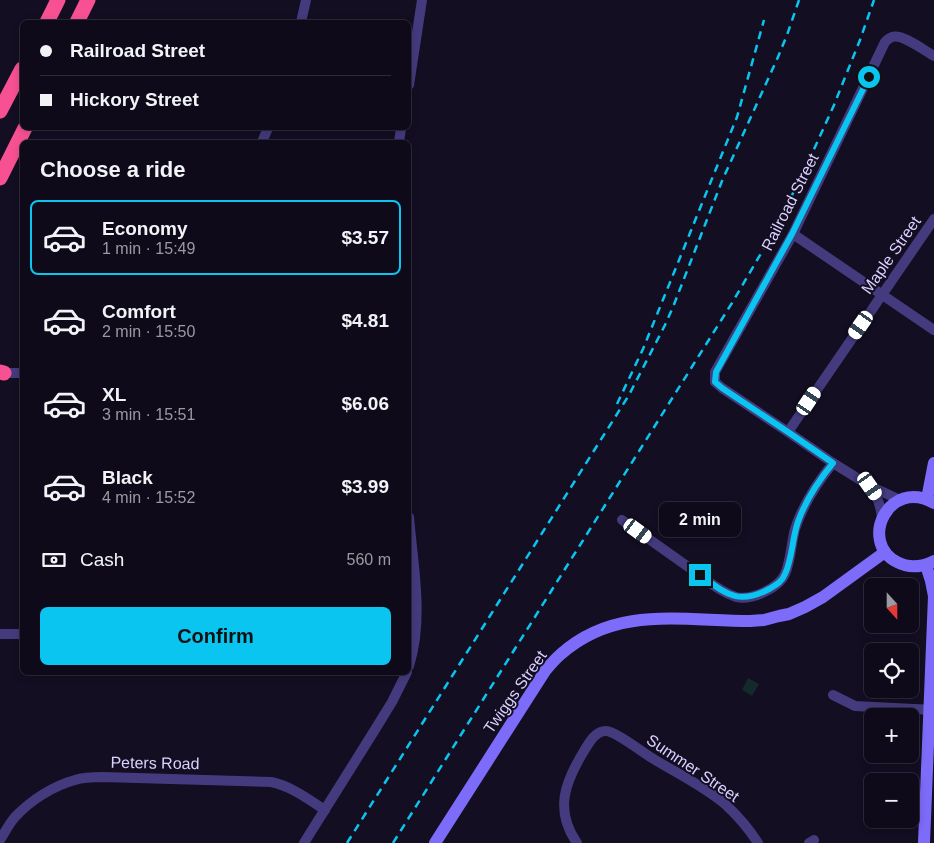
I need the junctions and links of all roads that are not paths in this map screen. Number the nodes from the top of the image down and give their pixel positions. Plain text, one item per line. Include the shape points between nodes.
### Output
1 (58, 0) edge
2 (88, 0) edge
3 (306, 0) edge
4 (422, 0) edge
5 (48, 20) edge
6 (78, 20) edge
7 (301, 20) edge
8 (934, 56) edge
9 (411, 72) edge
10 (20, 73) edge
11 (0, 111) edge
12 (24, 130) edge
13 (0, 178) edge
14 (934, 219) edge
15 (792, 234) junction
16 (881, 295) junction
17 (934, 330) edge
18 (20, 372) edge
19 (1, 373) edge
20 (788, 432) junction
21 (833, 463) junction
22 (934, 463) edge
23 (870, 486) junction
24 (900, 500) junction
25 (930, 501) edge
26 (882, 519) junction
27 (622, 520) dead end
28 (411, 538) edge
29 (885, 552) junction
30 (930, 563) edge
31 (413, 625) edge
32 (0, 634) edge
33 (20, 634) edge
34 (411, 657) edge
35 (404, 675) edge
36 (833, 695) dead end
37 (932, 710) edge
38 (930, 790) edge
39 (325, 810) junction
40 (0, 840) edge
41 (304, 843) edge
42 (436, 843) edge
43 (577, 843) edge
44 (758, 843) edge
45 (924, 843) edge

1 - 5 highway
2 - 6 highway
3 - 7 street
4 - 9 street
8 - 15 street, Railroad Street via 902,37 893,36 886,42
10 - 11 highway
12 - 13 highway
14 - 16 street, Maple Street
15 - 16 street
15 - 20 street, Railroad Street via 716,372 715,382
16 - 17 street
16 - 20 street, Maple Street
18 - 19 street
20 - 21 street
21 - 23 street
21 - 27 street via 806,504 782,580 758,595 736,597 715,586
22 - 25 main road
23 - 24 street
23 - 26 street via 880,504
24 - 25 main road via 918,497
24 - 26 main road via 886,511
26 - 29 main road via 880,542
28 - 31 street via 416,592
29 - 30 main road via 903,565 914,567
29 - 42 main road, Twiggs Street via 823,597 789,614 750,621 658,618 626,621 596,631 575,643 539,679
30 - 37 main road via 934,596
31 - 34 street
32 - 33 street
35 - 39 street via 388,708
36 - 37 street via 855,706
37 - 38 main road
38 - 45 main road
39 - 40 street, Peters Road via 286,786 270,782 103,776 69,782 40,796 17,816
39 - 41 street
43 - 44 street, Summer Street via 566,821 566,788 591,739 606,731 711,794 736,814

